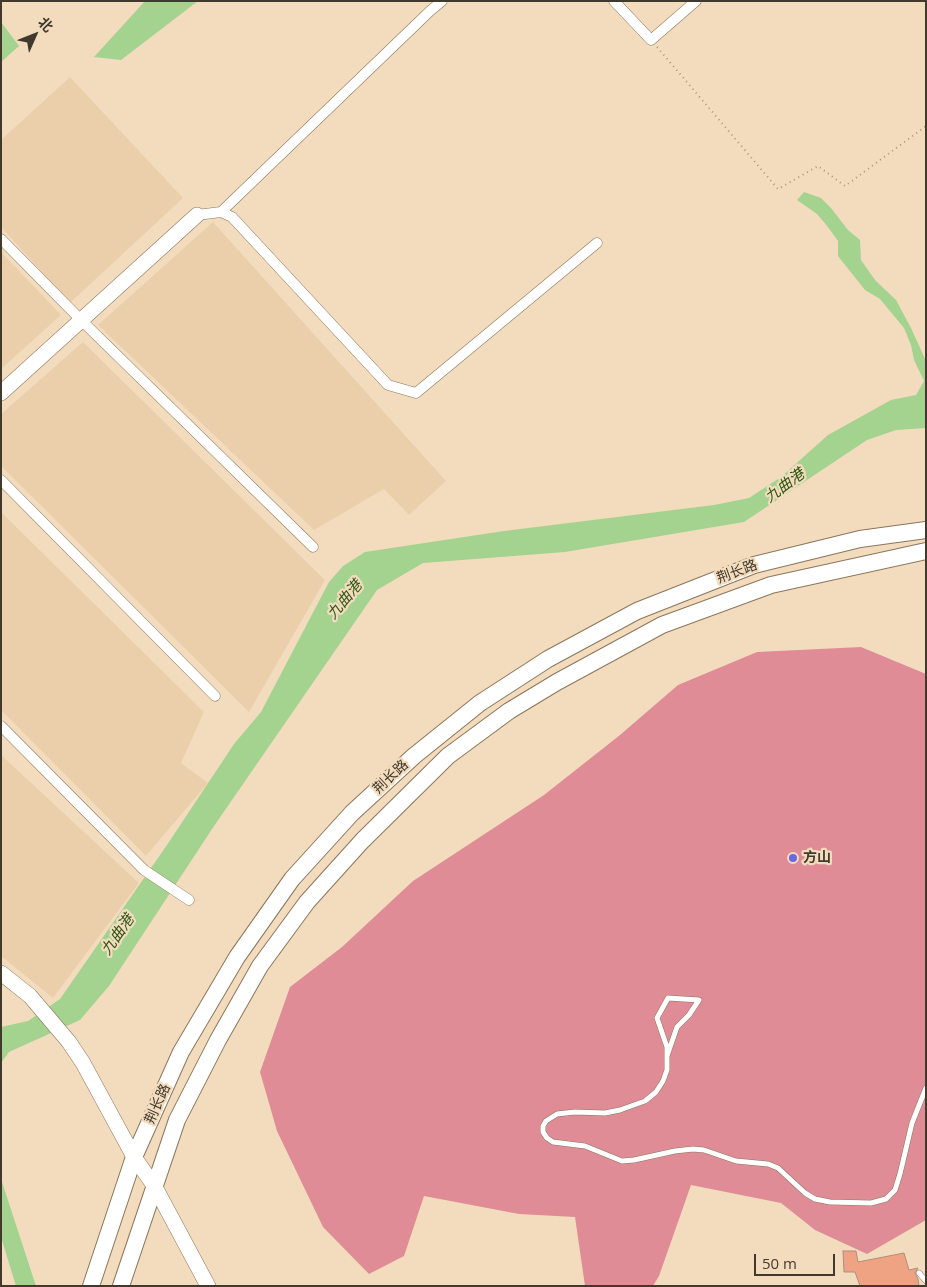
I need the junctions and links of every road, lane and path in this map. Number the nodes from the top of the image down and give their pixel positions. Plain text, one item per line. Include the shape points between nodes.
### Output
1 (442, 1) edge
2 (614, 1) edge
3 (696, 1) edge
4 (651, 40) junction
5 (926, 126) edge
6 (221, 212) junction
7 (197, 215) joint
8 (1, 239) edge
9 (597, 243) dead end
10 (81, 320) junction
11 (1, 394) edge
12 (1, 480) edge
13 (926, 530) edge
14 (313, 547) dead end
15 (926, 551) edge
16 (215, 696) dead end
17 (1, 726) edge
18 (189, 900) dead end
19 (1, 973) edge
20 (667, 1056) junction
21 (926, 1088) edge
22 (134, 1157) junction
23 (156, 1187) junction
24 (919, 1273) dead end
25 (926, 1281) edge
26 (90, 1286) edge
27 (121, 1286) edge
28 (208, 1286) edge

1 - 6 street
2 - 4 street
3 - 4 street
4 - 5 path via 778,189 818,166 845,186
6 - 7 street
6 - 9 street via 232,217 388,385 416,394
7 - 10 street
8 - 10 street
10 - 11 street
10 - 14 street
12 - 16 street
13 - 22 main road, 荆长路 via 860,539 754,565 637,612 548,659 480,703 421,750 352,813 292,879 237,957 181,1052
15 - 23 main road, 荆长路 via 771,585 662,626 509,711 448,756 313,895 260,966 177,1120
17 - 18 street via 144,870
19 - 22 street via 30,996 69,1042
20 - 20 lane via 657,1018 668,998 699,1000 677,1027
20 - 21 lane via 663,1081 645,1101 605,1113 557,1114 546,1120 543,1132 553,1142 585,1146 622,1161 675,1151 704,1150 736,1161 778,1168 815,1199 871,1203 886,1199 895,1190 912,1122
22 - 23 street
22 - 26 main road, 荆长路
23 - 27 main road, 荆长路
23 - 28 street
24 - 25 lane

